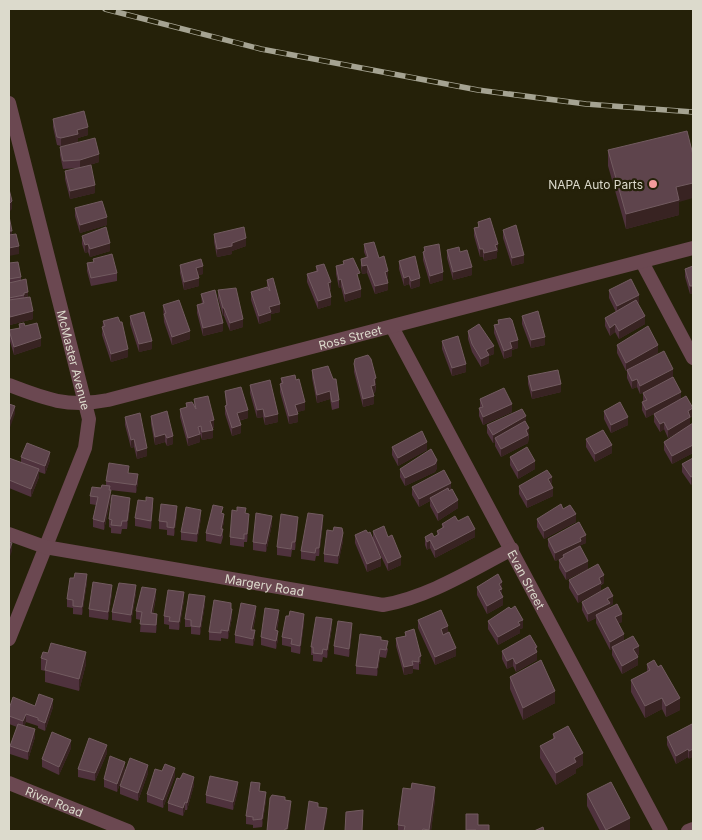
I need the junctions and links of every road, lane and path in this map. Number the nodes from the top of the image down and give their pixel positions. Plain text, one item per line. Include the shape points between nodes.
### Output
1 (9, 103) edge
2 (693, 248) edge
3 (642, 262) junction
4 (392, 327) junction
5 (693, 358) edge
6 (9, 385) edge
7 (86, 405) junction
8 (9, 534) edge
9 (45, 547) junction
10 (512, 549) junction
11 (9, 639) edge
12 (9, 783) edge
13 (693, 829) edge
14 (128, 831) edge
15 (661, 831) edge
16 (688, 831) edge

1 - 7 street, McMaster Avenue
2 - 3 street, Ross Street
3 - 4 street, Ross Street
3 - 5 street
4 - 7 street, Ross Street
4 - 10 street, Evan Street
6 - 7 street, Ross Street via 44,399
7 - 9 street, McMaster Avenue via 89,419 84,448
8 - 9 street, Margery Road
9 - 10 street, Margery Road via 383,605 425,593
9 - 11 street, McMaster Avenue
10 - 15 street, Evan Street
12 - 14 street, River Road
13 - 16 street

